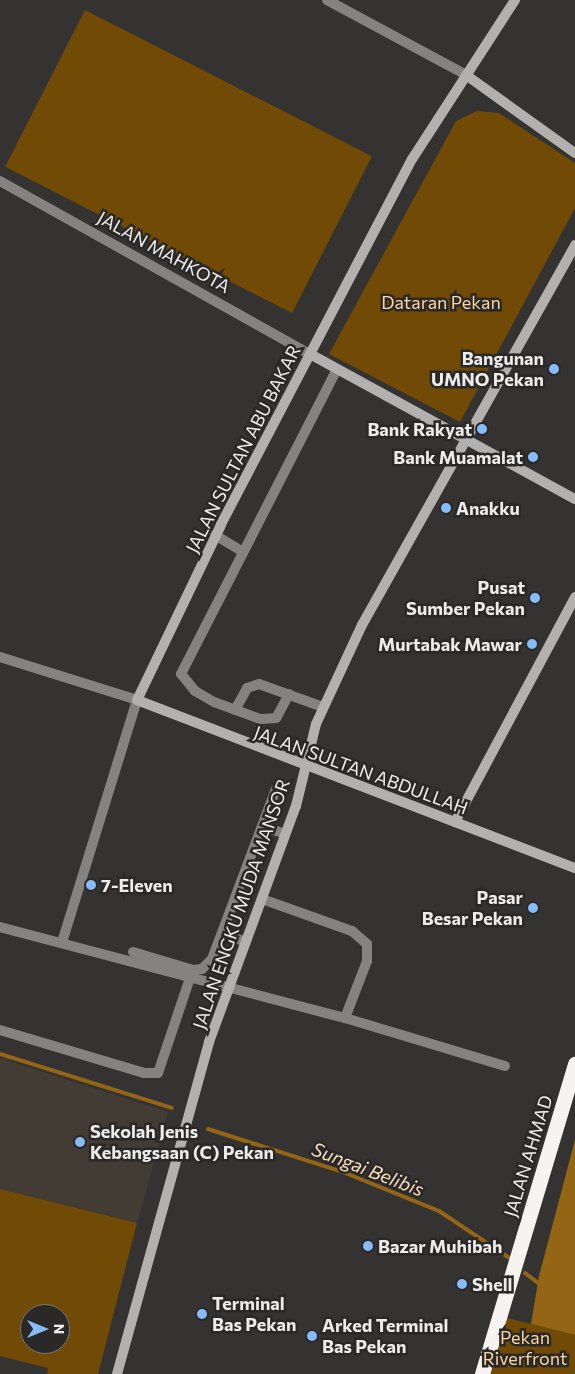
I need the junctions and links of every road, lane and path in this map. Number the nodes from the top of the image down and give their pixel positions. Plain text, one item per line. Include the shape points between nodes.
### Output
1 (327, 0) edge
2 (515, 0) edge
3 (466, 75) junction
4 (575, 152) edge
5 (0, 181) edge
6 (575, 245) edge
7 (310, 354) junction
8 (336, 371) junction
9 (464, 440) junction
10 (575, 499) edge
11 (215, 535) junction
12 (242, 551) junction
13 (575, 597) edge
14 (0, 657) edge
15 (289, 694) junction
16 (137, 700) junction
17 (323, 707) junction
18 (235, 710) junction
19 (304, 767) junction
20 (276, 789) dead end
21 (456, 822) junction
22 (263, 826) junction
23 (286, 834) junction
24 (575, 868) edge
25 (262, 899) junction
26 (0, 928) edge
27 (222, 934) junction
28 (244, 941) junction
29 (62, 942) junction
30 (133, 952) dead end
31 (190, 978) junction
32 (227, 988) junction
33 (345, 1018) junction
34 (0, 1030) edge
35 (575, 1064) edge
36 (505, 1066) dead end
37 (117, 1374) edge
38 (482, 1374) edge

1 - 3 street
2 - 3 street, JALAN SULTAN ABU BAKAR
3 - 4 street
3 - 7 street, JALAN SULTAN ABU BAKAR via 412,159
5 - 7 street, JALAN MAHKOTA
6 - 9 street, JALAN ENGKU MUDA MANSOR
7 - 8 street
7 - 11 street, JALAN SULTAN ABU BAKAR
8 - 9 street
8 - 12 street
9 - 10 street
9 - 17 street, JALAN ENGKU MUDA MANSOR via 362,625
11 - 12 street
11 - 16 street, JALAN SULTAN ABU BAKAR
12 - 18 street via 181,674 195,691
13 - 21 street via 478,772
14 - 16 street
15 - 17 street
15 - 18 street via 254,684
15 - 18 street via 280,713 269,720
16 - 19 street, JALAN SULTAN ABDULLAH
16 - 29 street, JALAN SULTAN ABU BAKAR
17 - 19 street, JALAN ENGKU MUDA MANSOR
19 - 21 street, JALAN SULTAN ABDULLAH
19 - 23 street, JALAN ENGKU MUDA MANSOR
20 - 22 street
21 - 24 street, JALAN SULTAN ABDULLAH
22 - 23 street
22 - 27 street
23 - 25 street, JALAN ENGKU MUDA MANSOR
25 - 28 street, JALAN ENGKU MUDA MANSOR
25 - 33 street via 352,931 367,944 367,961
26 - 29 street
27 - 28 street
27 - 30 street via 212,960 202,969
28 - 32 street, JALAN ENGKU MUDA MANSOR
29 - 31 street via 91,954
31 - 32 street
31 - 34 street via 158,1073 144,1073
32 - 33 street
32 - 37 street, JALAN ENGKU MUDA MANSOR
33 - 36 street
35 - 38 highway, JALAN AHMAD

